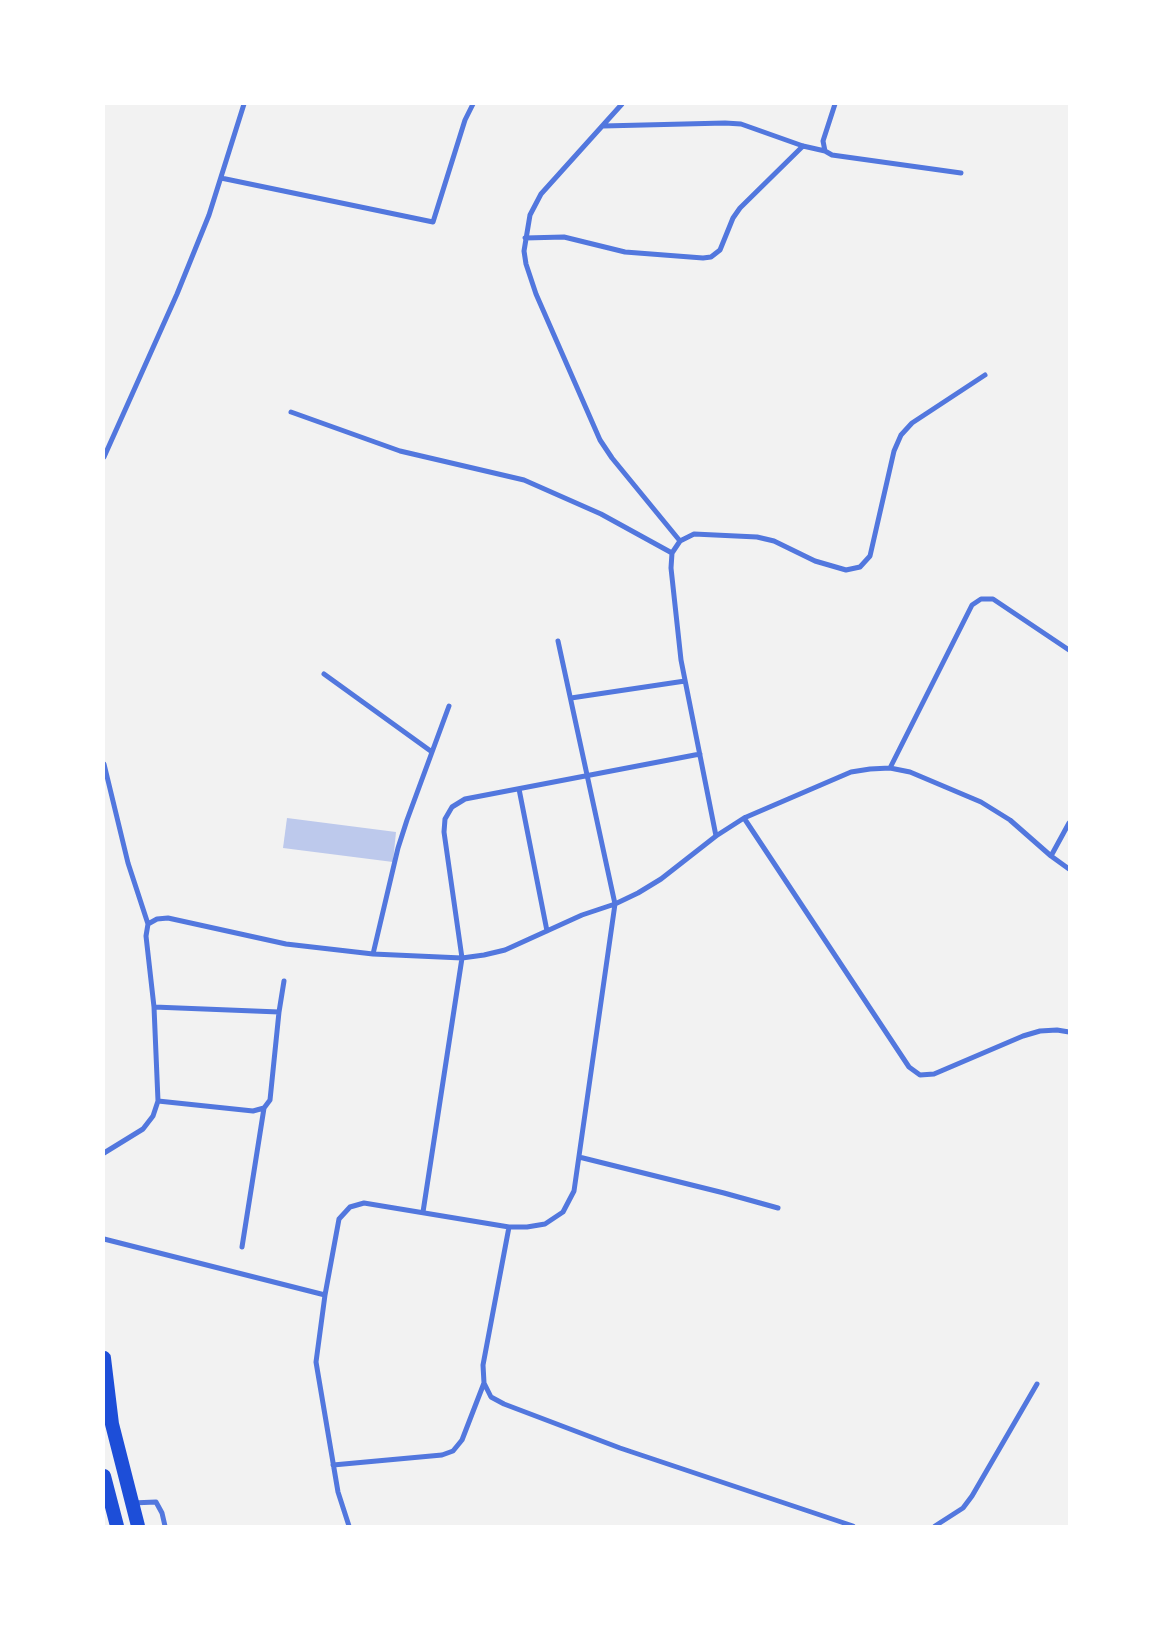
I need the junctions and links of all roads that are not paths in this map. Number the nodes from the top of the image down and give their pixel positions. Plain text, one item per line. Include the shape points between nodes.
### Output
1 (244, 104) edge
2 (473, 104) edge
3 (622, 104) edge
4 (836, 104) edge
5 (603, 126) junction
6 (803, 146) junction
7 (825, 150) junction
8 (961, 173) dead end
9 (221, 178) junction
10 (525, 238) junction
11 (985, 376) dead end
12 (291, 412) dead end
13 (104, 457) edge
14 (680, 541) junction
15 (672, 553) junction
16 (558, 641) dead end
17 (1069, 650) edge
18 (324, 674) dead end
19 (685, 681) junction
20 (571, 698) junction
21 (448, 706) dead end
22 (432, 752) junction
23 (700, 754) junction
24 (104, 764) edge
25 (890, 768) junction
26 (587, 776) junction
27 (519, 789) junction
28 (744, 818) junction
29 (1069, 823) edge
30 (716, 836) junction
31 (1051, 856) junction
32 (1069, 869) edge
33 (615, 904) junction
34 (148, 924) junction
35 (547, 931) junction
36 (373, 954) junction
37 (462, 958) junction
38 (284, 981) dead end
39 (154, 1007) junction
40 (279, 1012) junction
41 (1069, 1032) edge
42 (158, 1101) junction
43 (264, 1108) junction
44 (104, 1153) edge
45 (579, 1157) junction
46 (778, 1208) dead end
47 (423, 1212) junction
48 (510, 1226) junction
49 (104, 1239) edge
50 (242, 1247) dead end
51 (325, 1295) junction
52 (104, 1358) edge
53 (484, 1383) junction
54 (1037, 1384) dead end
55 (333, 1465) junction
56 (104, 1476) edge
57 (132, 1503) junction
58 (117, 1526) edge
59 (138, 1526) edge
60 (164, 1526) edge
61 (349, 1526) edge
62 (853, 1526) edge
63 (935, 1526) edge

1 - 9 street
2 - 9 street via 433,222
3 - 5 street
4 - 7 street via 823,142
5 - 6 street via 741,124
5 - 10 street via 541,194 530,215
6 - 7 street
6 - 10 street via 740,208 720,250 711,257 625,252 564,237
7 - 8 street via 832,155
9 - 13 street via 177,294
10 - 14 street via 526,264 536,294 600,440
11 - 14 street via 912,423 901,435 894,451 870,556 860,567 846,570 815,561 774,541 757,537 694,534
12 - 15 street via 400,451 524,480 601,514
14 - 15 street
15 - 19 street via 671,568
16 - 20 street
17 - 25 street via 992,599 981,599 972,605
18 - 22 street
19 - 20 street
19 - 23 street
20 - 26 street
21 - 22 street
22 - 36 street via 398,848
23 - 26 street
23 - 30 street
24 - 34 street via 128,863
25 - 28 street via 851,772
25 - 31 street via 910,772 981,802 1010,820
26 - 27 street
26 - 33 street
27 - 35 street
27 - 37 street via 465,799 452,807 445,819 444,832
28 - 30 street
28 - 41 street via 909,1067 920,1074 934,1074 1023,1036 1057,1030
29 - 31 street
30 - 33 street via 661,879
31 - 32 street
33 - 35 street
33 - 45 street
34 - 36 street via 168,918 286,944
34 - 39 street via 146,936
35 - 37 street via 505,950
36 - 37 street
37 - 47 street
38 - 40 street
39 - 40 street
39 - 42 street
40 - 43 street via 270,1100
42 - 43 street via 253,1111
42 - 44 street via 153,1116 143,1129
43 - 50 street
45 - 46 street
45 - 48 street via 574,1191 563,1212 545,1224
47 - 48 street
47 - 51 street via 364,1203 350,1207 338,1219
48 - 53 street via 483,1365
49 - 51 street
51 - 55 street via 316,1362
52 - 57 highway via 112,1424
53 - 55 street via 462,1440 453,1451 442,1455
53 - 62 street via 491,1397 504,1404 620,1448
54 - 63 street via 972,1496 963,1508
55 - 61 street
56 - 58 highway
57 - 59 highway
57 - 60 street via 156,1502 162,1512

